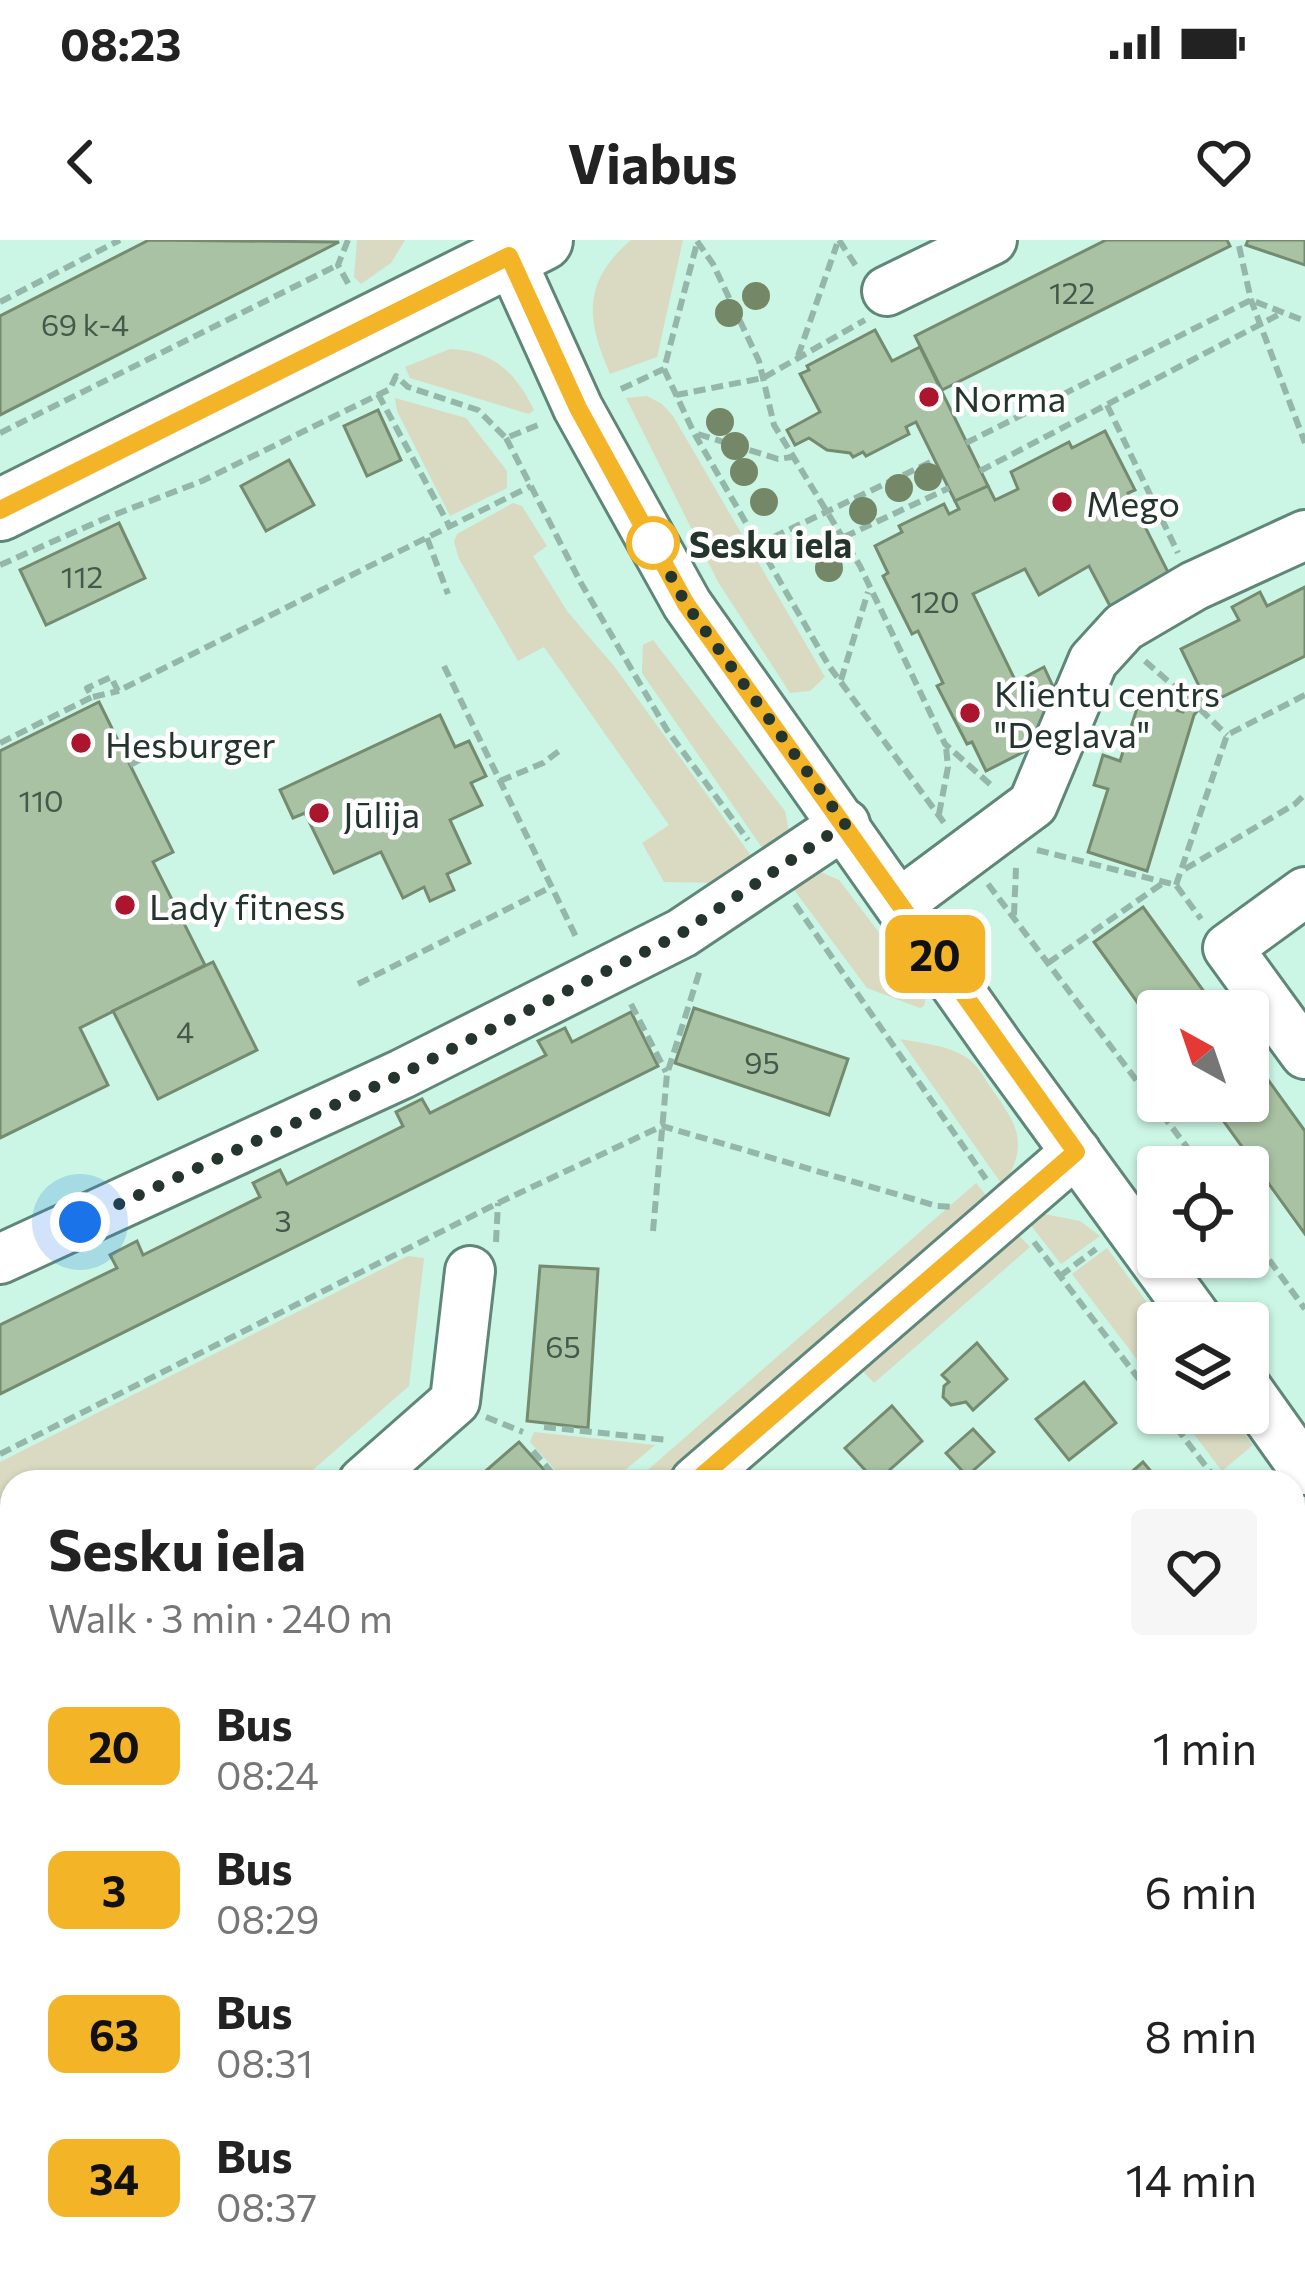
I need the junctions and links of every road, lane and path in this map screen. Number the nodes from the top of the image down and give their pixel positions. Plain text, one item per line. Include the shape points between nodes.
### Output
1 (120, 240) edge
2 (348, 240) edge
3 (837, 240) edge
4 (992, 240) edge
5 (697, 241) edge
6 (1239, 245) dead end
7 (518, 246) edge
8 (338, 265) junction
9 (886, 291) joint
10 (354, 295) dead end
11 (1251, 300) junction
12 (0, 302) edge
13 (1281, 314) junction
14 (1305, 321) edge
15 (1260, 325) junction
16 (797, 359) junction
17 (664, 369) junction
18 (763, 378) junction
19 (621, 388) dead end
20 (378, 394) junction
21 (676, 395) junction
22 (1107, 405) junction
23 (542, 423) dead end
24 (0, 433) edge
25 (694, 433) junction
26 (506, 438) junction
27 (966, 443) dead end
28 (1305, 443) edge
29 (792, 457) junction
30 (935, 460) dead end
31 (980, 471) dead end
32 (531, 486) junction
33 (949, 488) dead end
34 (0, 510) edge
35 (827, 511) junction
36 (450, 526) junction
37 (1305, 535) edge
38 (844, 537) junction
39 (427, 538) junction
40 (757, 545) junction
41 (0, 565) edge
42 (1194, 586) junction
43 (868, 589) junction
44 (448, 594) dead end
45 (1116, 636) junction
46 (444, 666) dead end
47 (841, 680) junction
48 (118, 692) junction
49 (1305, 695) edge
50 (92, 698) junction
51 (1192, 702) dead end
52 (1200, 709) dead end
53 (1227, 735) junction
54 (0, 743) edge
55 (945, 744) junction
56 (160, 749) dead end
57 (559, 751) dead end
58 (130, 765) dead end
59 (500, 782) junction
60 (1305, 794) edge
61 (939, 814) junction
62 (845, 824) junction
63 (1002, 836) junction
64 (1182, 871) junction
65 (772, 872) junction
66 (1165, 882) junction
67 (1176, 885) junction
68 (551, 887) junction
69 (1305, 892) edge
70 (900, 903) junction
71 (1014, 919) junction
72 (1228, 948) junction
73 (1048, 963) junction
74 (700, 970) dead end
75 (358, 984) dead end
76 (612, 987) junction
77 (1305, 1054) edge
78 (667, 1074) junction
79 (662, 1126) junction
80 (1186, 1146) edge
81 (1076, 1152) junction
82 (937, 1206) dead end
83 (1009, 1210) junction
84 (653, 1231) dead end
85 (1099, 1247) dead end
86 (0, 1259) edge
87 (1269, 1260) edge
88 (470, 1270) dead end
89 (1060, 1276) junction
90 (1185, 1302) edge
91 (1305, 1310) edge
92 (1137, 1377) edge
93 (477, 1413) dead end
94 (1269, 1419) edge
95 (544, 1427) dead end
96 (523, 1432) dead end
97 (1181, 1434) edge
98 (668, 1441) dead end
99 (533, 1451) dead end
100 (0, 1454) edge
101 (377, 1470) edge
102 (550, 1470) edge
103 (709, 1470) edge
104 (1209, 1470) edge
105 (1305, 1470) edge

1 - 12 path
2 - 8 path
3 - 16 path
4 - 9 street
5 - 17 path
5 - 18 path
6 - 11 path
7 - 34 main road
7 - 62 street via 578,408 686,604
8 - 10 path
8 - 24 path
9 - 16 path via 862,323
11 - 13 path
11 - 15 path
11 - 27 path
13 - 14 path
13 - 15 path
15 - 22 path
15 - 28 path
16 - 18 path
17 - 19 path
17 - 21 path
18 - 21 path
18 - 29 path
20 - 26 path via 396,376 478,410
20 - 36 path
20 - 41 path via 202,481
21 - 25 path
22 - 31 path
22 - 42 path
23 - 26 path
25 - 29 path
25 - 40 path
26 - 32 path
29 - 35 path
30 - 35 path
32 - 36 path
32 - 65 path via 667,730
33 - 38 path
35 - 38 path
35 - 40 path
36 - 39 path
37 - 42 street
38 - 43 path
39 - 44 path
39 - 48 path
40 - 47 path
42 - 45 street
43 - 47 path
43 - 55 path
45 - 51 path
45 - 63 street via 1093,661 1033,804
46 - 59 path
47 - 61 path
48 - 50 path
48 - 50 path via 111,677 87,688
49 - 53 path
50 - 54 path
52 - 53 path
53 - 64 path
55 - 61 path
55 - 63 path
56 - 58 path
57 - 59 path
59 - 68 path
60 - 64 path
61 - 63 path
62 - 65 street
62 - 70 street
63 - 66 path
63 - 70 street
63 - 71 path
63 - 71 path
64 - 67 path
65 - 76 street
65 - 83 path
66 - 67 path
66 - 73 path
67 - 72 path
68 - 75 path
68 - 76 path
69 - 72 street
70 - 81 street
71 - 73 path
72 - 77 street
73 - 80 path
74 - 78 path
76 - 78 path
76 - 86 street
78 - 79 path
79 - 82 path
79 - 84 path
79 - 100 path
81 - 83 street
81 - 90 street
83 - 89 path
83 - 103 street
85 - 89 path
87 - 91 path
88 - 101 street via 455,1401
89 - 92 path
93 - 96 path
94 - 105 street
95 - 98 path
97 - 104 path
99 - 102 path

